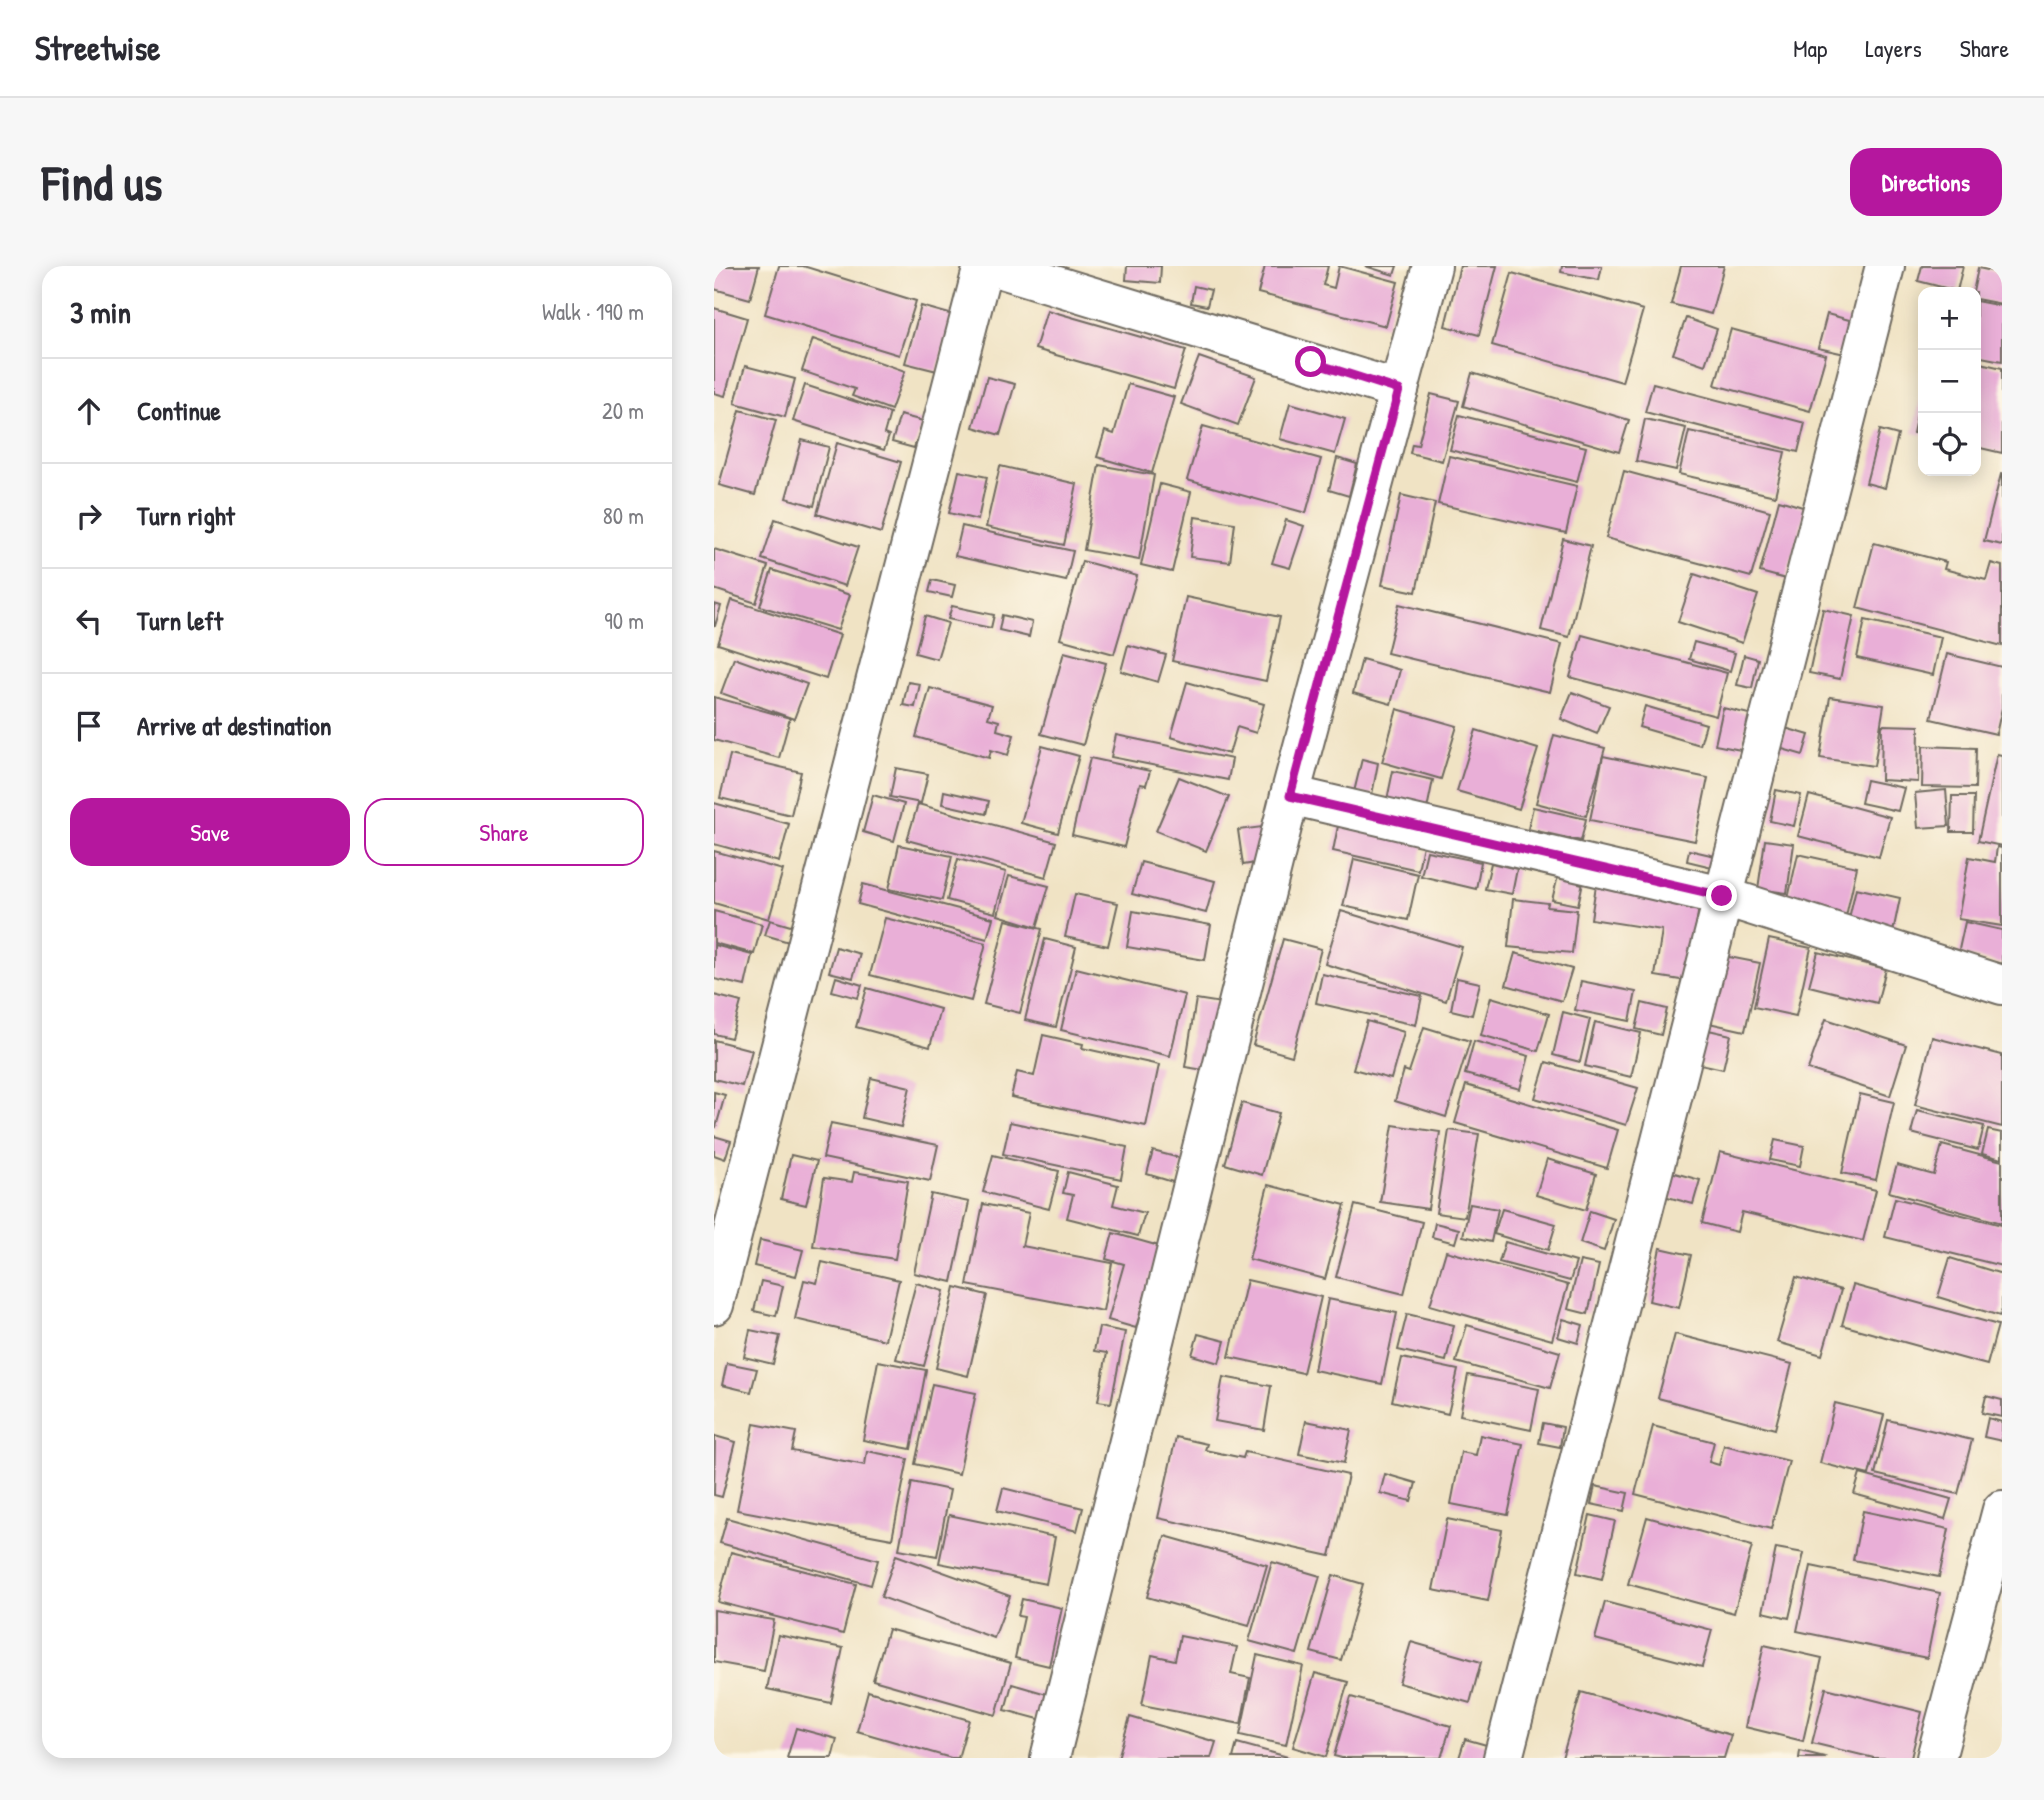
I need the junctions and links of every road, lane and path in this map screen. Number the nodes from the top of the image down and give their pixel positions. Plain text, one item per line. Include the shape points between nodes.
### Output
1 (983, 266) edge
2 (992, 266) edge
3 (1432, 266) edge
4 (1885, 266) edge
5 (1399, 390) junction
6 (1290, 796) junction
7 (1722, 896) junction
8 (2002, 985) edge
9 (714, 1305) edge
10 (2002, 1510) edge
11 (1049, 1758) edge
12 (1503, 1758) edge
13 (1936, 1758) edge

1 - 9 street
2 - 5 street
3 - 5 street
4 - 7 street
5 - 6 street
6 - 7 street
6 - 11 street
7 - 8 street
7 - 12 street
10 - 13 street

